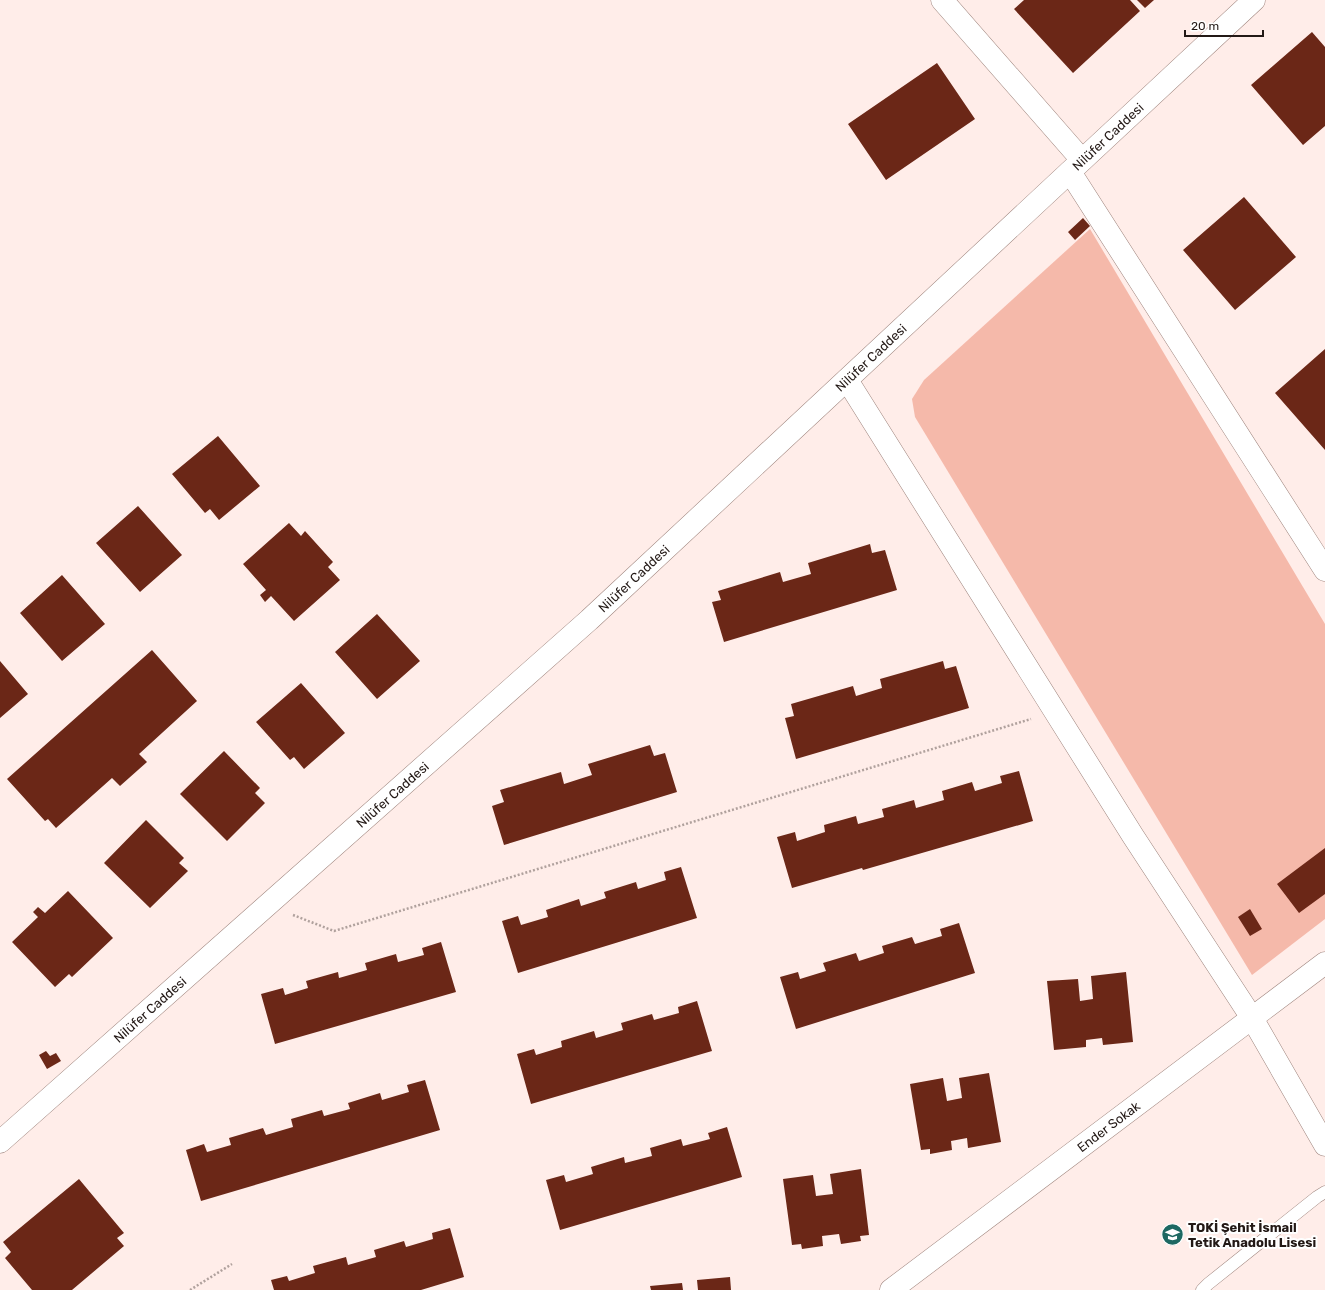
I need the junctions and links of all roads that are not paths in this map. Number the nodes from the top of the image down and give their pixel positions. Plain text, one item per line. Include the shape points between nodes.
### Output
1 (942, 0) edge
2 (1254, 0) edge
3 (1076, 166) junction
4 (846, 380) junction
5 (1325, 570) edge
6 (1325, 963) edge
7 (1252, 1018) junction
8 (1318, 1119) edge
9 (0, 1142) edge
10 (1325, 1145) edge
11 (1325, 1192) edge
12 (891, 1290) edge
13 (1202, 1290) edge

1 - 3 street
2 - 3 street, Nilüfer Caddesi
3 - 4 street, Nilüfer Caddesi
3 - 5 street
4 - 7 street via 1132,836
4 - 9 street, Nilüfer Caddesi via 583,625
6 - 7 street, Ender Sokak
7 - 8 street
7 - 12 street, Ender Sokak
8 - 10 street
11 - 13 lane

